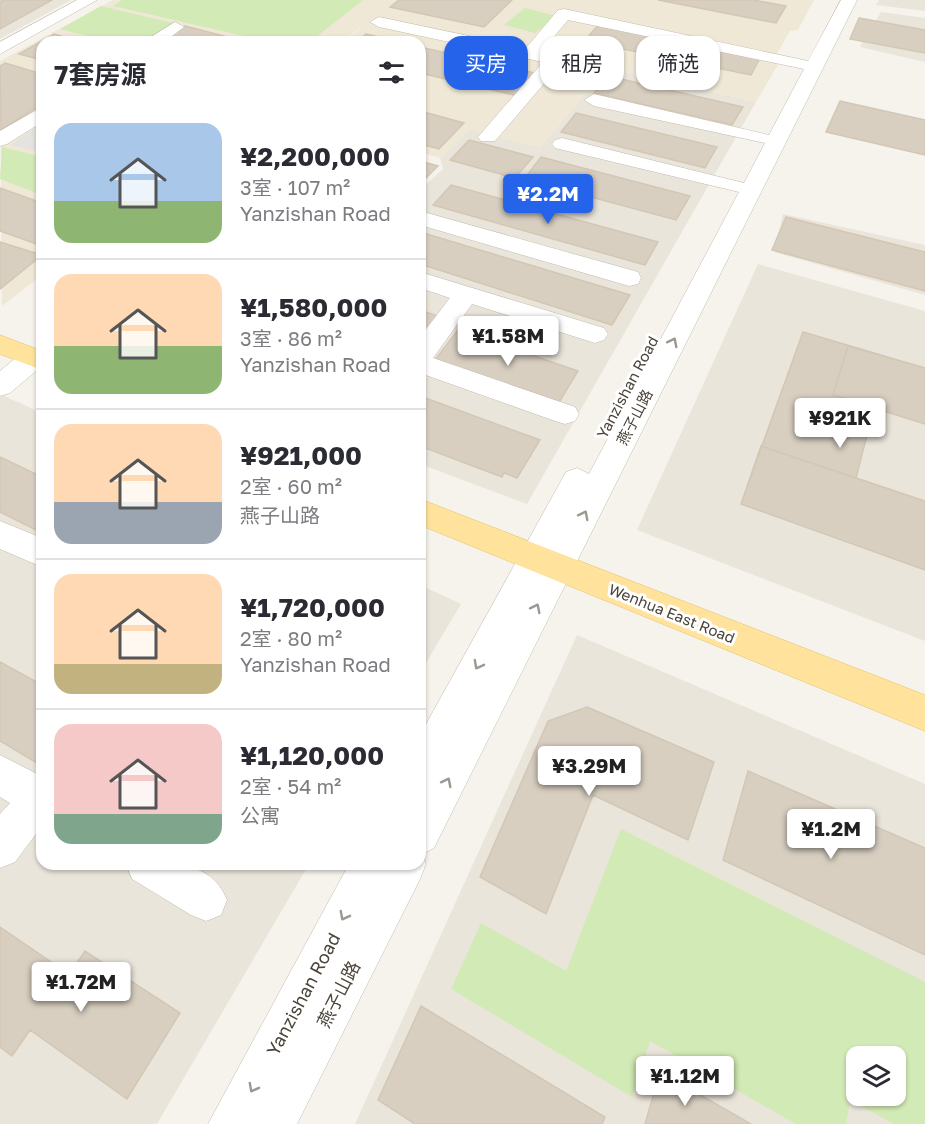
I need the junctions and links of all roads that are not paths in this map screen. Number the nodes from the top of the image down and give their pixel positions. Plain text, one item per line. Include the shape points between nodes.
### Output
1 (89, 0) edge
2 (836, 0) edge
3 (849, 0) edge
4 (379, 22) dead end
5 (175, 27) dead end
6 (161, 36) edge
7 (0, 50) edge
8 (530, 54) junction
9 (801, 64) junction
10 (594, 100) dead end
11 (36, 117) edge
12 (488, 136) dead end
13 (761, 138) junction
14 (0, 139) edge
15 (562, 144) dead end
16 (735, 186) junction
17 (426, 220) edge
18 (630, 278) dead end
19 (426, 282) edge
20 (466, 294) junction
21 (596, 334) dead end
22 (0, 344) edge
23 (426, 348) edge
24 (36, 358) edge
25 (36, 360) edge
26 (426, 365) edge
27 (0, 386) edge
28 (565, 414) dead end
29 (426, 514) edge
30 (0, 534) edge
31 (36, 551) edge
32 (546, 562) junction
33 (925, 713) edge
34 (426, 764) edge
35 (0, 774) edge
36 (36, 794) edge
37 (36, 803) edge
38 (426, 821) edge
39 (0, 847) edge
40 (157, 870) edge
41 (369, 870) edge
42 (402, 870) edge
43 (206, 900) dead end
44 (233, 1124) edge
45 (272, 1124) edge

1 - 7 street
2 - 9 street, Yanzishan Road
32 -> 3 street, 燕子山路
4 - 8 street
5 - 6 street
8 - 9 street via 564,14
8 - 12 street via 556,59
9 - 13 street, Yanzishan Road
10 - 13 street
11 - 14 street
13 - 16 street, Yanzishan Road
15 - 16 street
16 - 32 street, Yanzishan Road
17 - 18 street
19 - 20 street
20 - 21 street
20 - 23 street
22 - 24 main road
25 - 27 street
26 - 28 street
29 - 32 main road, Wenhua East Road
30 - 31 street
32 - 33 main road, Wenhua East Road
32 -> 34 street, Yanzishan Road
38 -> 32 street, 燕子山路
35 - 36 street
37 - 39 street
40 - 43 street
41 -> 44 street, Yanzishan Road
42 - 45 street, 燕子山路

